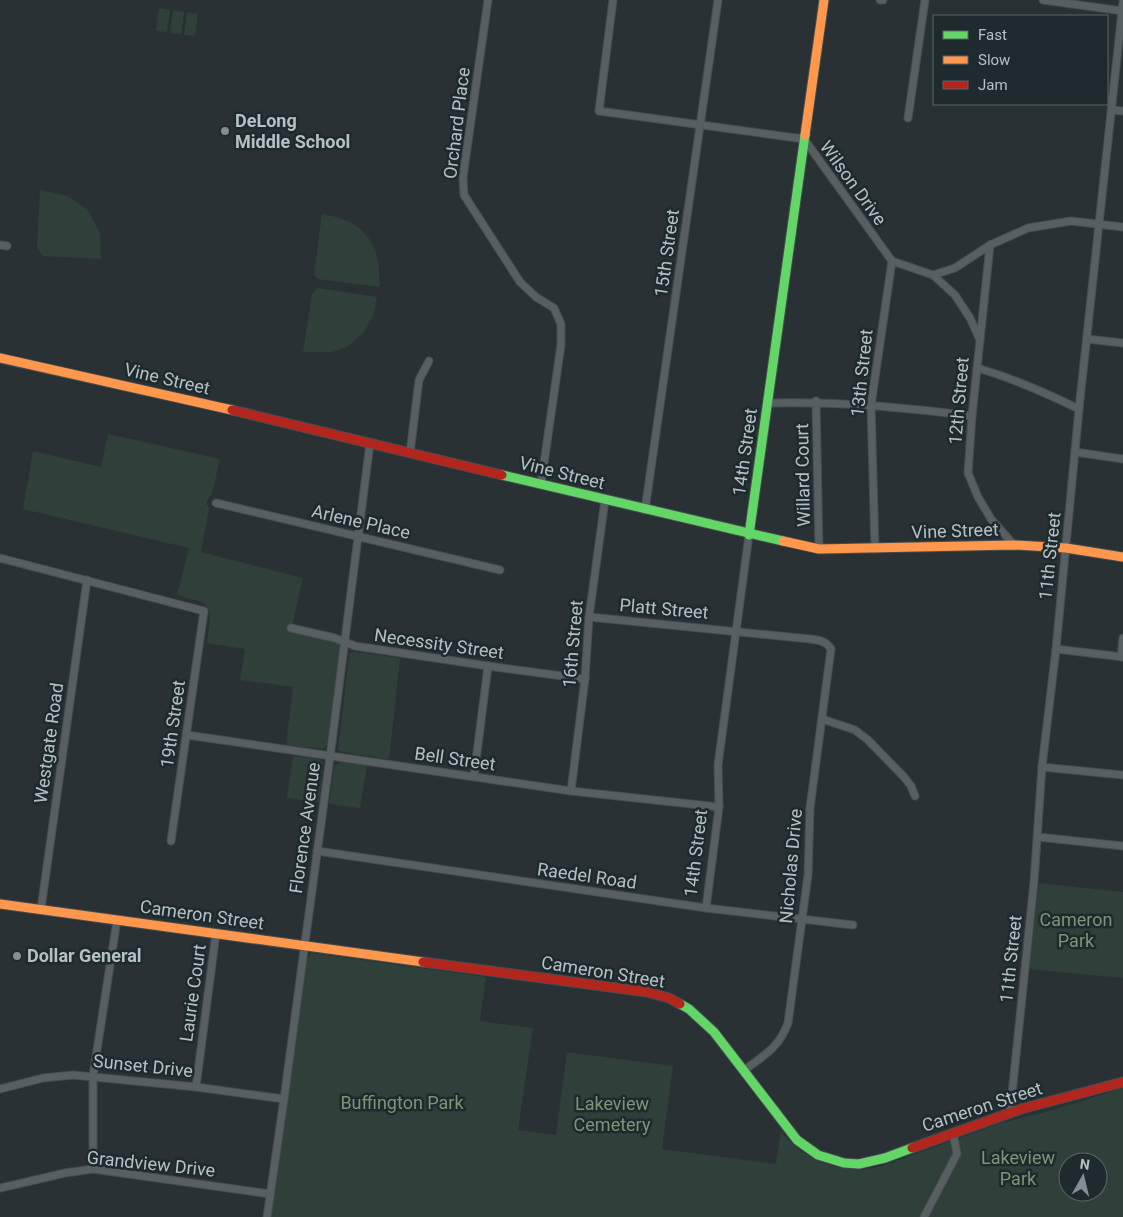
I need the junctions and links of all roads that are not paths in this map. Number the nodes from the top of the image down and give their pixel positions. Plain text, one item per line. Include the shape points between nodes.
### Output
1 (488, 0) edge
2 (613, 0) edge
3 (718, 0) edge
4 (824, 0) edge
5 (880, 0) edge
6 (884, 0) edge
7 (924, 0) edge
8 (1043, 0) edge
9 (1123, 2) edge
10 (1122, 11) edge
11 (1113, 110) junction
12 (1123, 111) edge
13 (908, 118) dead end
14 (700, 125) junction
15 (804, 140) junction
16 (1100, 224) junction
17 (1123, 227) edge
18 (990, 245) junction
19 (892, 261) junction
20 (933, 275) junction
21 (1087, 339) junction
22 (980, 340) junction
23 (1123, 343) edge
24 (0, 358) edge
25 (429, 361) dead end
26 (977, 368) junction
27 (816, 401) junction
28 (768, 402) junction
29 (871, 404) junction
30 (1079, 409) junction
31 (972, 416) junction
32 (370, 443) junction
33 (1075, 452) junction
34 (410, 453) junction
35 (1123, 458) edge
36 (541, 484) junction
37 (605, 500) junction
38 (216, 503) dead end
39 (645, 510) junction
40 (749, 534) junction
41 (359, 537) junction
42 (1014, 545) junction
43 (1066, 548) junction
44 (819, 549) junction
45 (875, 549) junction
46 (1123, 556) edge
47 (0, 558) edge
48 (500, 570) dead end
49 (87, 580) junction
50 (589, 617) junction
51 (291, 628) dead end
52 (735, 630) junction
53 (1123, 638) edge
54 (345, 642) junction
55 (828, 644) joint
56 (1056, 649) junction
57 (1122, 657) edge
58 (488, 666) junction
59 (585, 679) junction
60 (822, 719) junction
61 (187, 735) junction
62 (330, 756) junction
63 (1042, 767) junction
64 (1123, 775) edge
65 (474, 776) junction
66 (571, 791) junction
67 (914, 796) dead end
68 (719, 808) junction
69 (1038, 837) junction
70 (172, 841) dead end
71 (1123, 846) edge
72 (317, 851) junction
73 (0, 904) edge
74 (706, 908) junction
75 (41, 909) junction
76 (802, 919) junction
77 (116, 920) junction
78 (853, 925) dead end
79 (216, 933) junction
80 (304, 946) junction
81 (743, 1071) junction
82 (93, 1076) junction
83 (1123, 1082) edge
84 (196, 1087) junction
85 (0, 1089) edge
86 (284, 1099) junction
87 (1010, 1113) junction
88 (953, 1133) junction
89 (93, 1169) junction
90 (0, 1188) edge
91 (270, 1194) junction
92 (267, 1217) edge
93 (924, 1217) edge

1 - 36 street, Orchard Place via 462,177 464,194 520,282 554,308 562,324 562,344
2 - 14 street, Wilson Drive via 599,111
3 - 14 street, 15th Street
4 - 15 street, 14th Street
5 - 6 street
7 - 13 street
8 - 10 street
9 - 10 street, 11th Street
10 - 11 street, 11th Street
11 - 12 street
11 - 16 street, 11th Street
14 - 15 street, Wilson Drive
14 - 39 street, 15th Street
15 - 19 street, Wilson Drive
15 - 28 street, 14th Street
16 - 17 street
16 - 18 street via 1071,222 1028,228
16 - 21 street, 11th Street
18 - 20 street via 955,268
18 - 22 street, 12th Street
19 - 20 street
19 - 29 street, 13th Street
20 - 22 street via 955,295
21 - 23 street
21 - 30 street, 11th Street
22 - 26 street, 12th Street
24 - 32 street, Vine Street
25 - 34 street via 419,380
26 - 30 street via 1029,385
26 - 31 street, 12th Street
27 - 28 street
27 - 29 street
27 - 44 street, Willard Court
28 - 40 street, 14th Street
29 - 31 street
29 - 45 street, 13th Street
30 - 33 street, 11th Street
31 - 42 street, 12th Street via 968,473 991,519
32 - 34 street, Vine Street
32 - 41 street, Florence Avenue
33 - 35 street
33 - 43 street, 11th Street
34 - 36 street, Vine Street
36 - 37 street, Vine Street
37 - 39 street, Vine Street
37 - 50 street, 16th Street
38 - 41 street, Arlene Place
39 - 40 street, Vine Street
40 - 44 street, Vine Street
40 - 52 street, 14th Street
41 - 48 street, Arlene Place
41 - 54 street, Florence Avenue
42 - 43 street, Vine Street
42 - 45 street, Vine Street
43 - 46 street, Vine Street
43 - 56 street, 11th Street
44 - 45 street, Vine Street
47 - 49 street
49 - 61 street, 19th Street via 204,611
49 - 75 street, Westgate Road
50 - 52 street, Platt Street
50 - 59 street, 16th Street
51 - 54 street, Necessity Street
52 - 55 street, Platt Street
52 - 68 street, 14th Street via 718,765
53 - 57 street
54 - 58 street, Necessity Street
54 - 62 street, Florence Avenue
55 - 60 street, Nicholas Drive via 831,649
56 - 57 street
56 - 63 street, 11th Street
58 - 59 street, Necessity Street
58 - 65 street
59 - 66 street, 16th Street
60 - 67 street via 856,730 868,740 904,777
60 - 76 street, Nicholas Drive via 810,808 810,855
61 - 62 street, Bell Street
61 - 70 street, 19th Street
62 - 65 street, Bell Street
62 - 72 street, Florence Avenue
63 - 64 street
63 - 69 street, 11th Street
65 - 66 street, Bell Street
66 - 68 street, Bell Street
68 - 74 street, 14th Street
69 - 71 street
69 - 87 street, 11th Street
72 - 74 street, Raedel Road
72 - 80 street, Florence Avenue
73 - 75 street, Cameron Street
74 - 76 street, Raedel Road
75 - 77 street, Cameron Street
76 - 78 street, Raedel Road
76 - 81 street, Nicholas Drive via 784,1034 778,1044
77 - 79 street, Cameron Street
77 - 82 street
79 - 80 street, Cameron Street
79 - 84 street, Laurie Court
80 - 81 street, Cameron Street via 647,992 669,998 701,1019
80 - 86 street, Florence Avenue
81 - 88 street, Cameron Street via 797,1140 830,1160 872,1162
82 - 84 street, Sunset Drive
82 - 85 street, Sunset Drive via 43,1078
82 - 89 street
83 - 87 street, Cameron Street
84 - 86 street, Sunset Drive
86 - 91 street, Florence Avenue
87 - 88 street, Cameron Street
88 - 93 street via 957,1154
89 - 90 street, Grandview Drive
89 - 91 street, Grandview Drive
91 - 92 street, Florence Avenue

